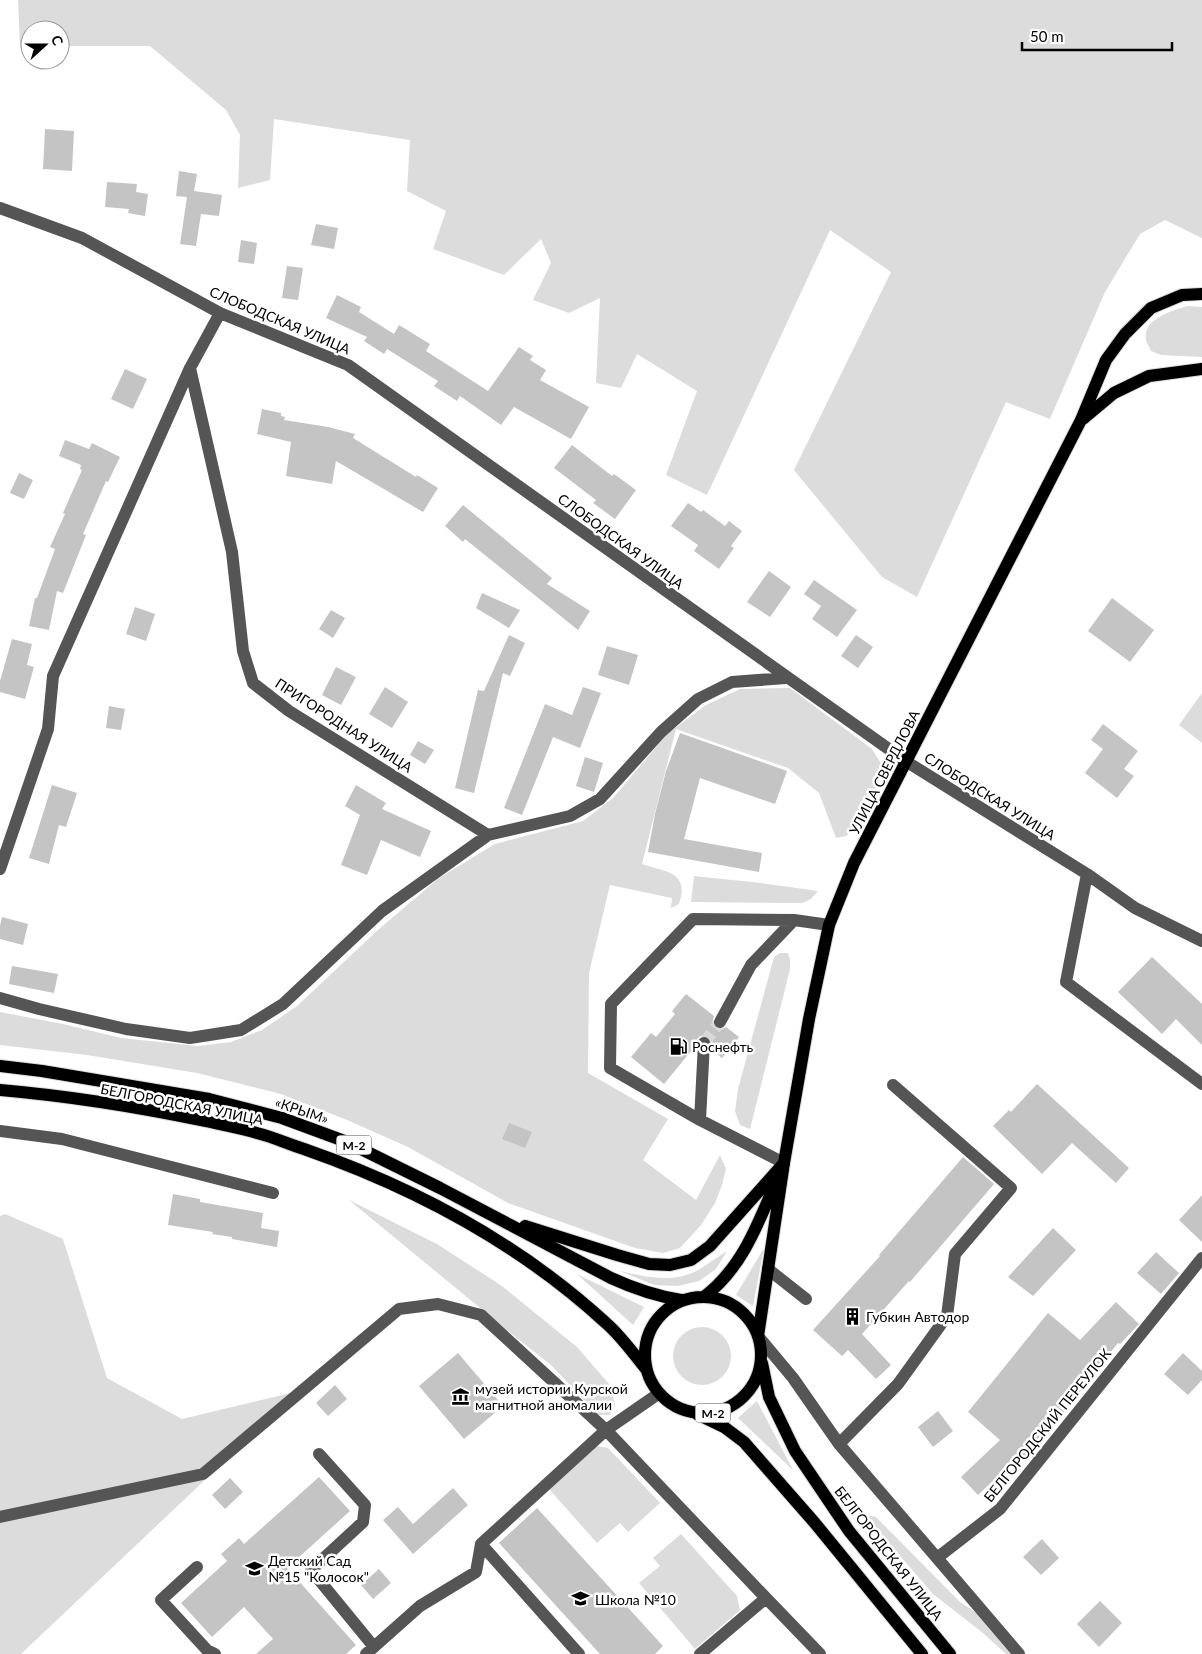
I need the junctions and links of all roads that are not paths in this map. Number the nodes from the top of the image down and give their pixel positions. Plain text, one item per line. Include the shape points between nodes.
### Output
1 (0, 208) edge
2 (1202, 294) edge
3 (220, 313) junction
4 (190, 368) junction
5 (1202, 369) edge
6 (1081, 420) junction
7 (786, 678) junction
8 (907, 762) junction
9 (488, 835) junction
10 (0, 869) edge
11 (1087, 874) junction
12 (794, 920) junction
13 (829, 925) junction
14 (1202, 941) edge
15 (0, 998) edge
16 (720, 1022) tunnel mouth
17 (704, 1043) tunnel mouth
18 (0, 1066) edge
19 (1202, 1084) edge
20 (893, 1085) dead end
21 (0, 1090) edge
22 (700, 1120) junction
23 (0, 1130) edge
24 (784, 1162) junction
25 (273, 1193) dead end
26 (487, 1214) junction
27 (1202, 1258) edge
28 (768, 1269) junction
29 (705, 1296) junction
30 (806, 1298) dead end
31 (681, 1300) junction
32 (758, 1336) junction
33 (761, 1358) junction
34 (646, 1369) junction
35 (658, 1394) junction
36 (697, 1414) junction
37 (606, 1430) junction
38 (839, 1444) junction
39 (319, 1454) dead end
40 (0, 1517) edge
41 (482, 1544) junction
42 (937, 1558) junction
43 (197, 1567) dead end
44 (766, 1598) junction
45 (370, 1650) edge
46 (215, 1654) edge
47 (579, 1654) edge
48 (700, 1654) edge
49 (820, 1654) edge
50 (922, 1654) edge
51 (950, 1654) edge
52 (1019, 1654) edge

1 - 3 street, СЛОБОДСКАЯ УЛИЦА via 82,238
2 - 6 main road, УЛИЦА СВЕРДЛОВА via 1182,295 1151,308 1125,334 1106,360
3 - 4 street
3 - 7 street, СЛОБОДСКАЯ УЛИЦА via 348,365
4 - 9 street, ПРИГОРОДНАЯ УЛИЦА via 232,552 243,650 252,683 289,712
4 - 10 street via 53,676 48,729
5 - 6 main road, УЛИЦА СВЕРДЛОВА via 1149,376 1114,393
6 - 8 main road, УЛИЦА СВЕРДЛОВА
7 - 8 street, СЛОБОДСКАЯ УЛИЦА
7 - 9 street via 732,682 698,699 661,732 600,799 570,816
8 - 11 street, СЛОБОДСКАЯ УЛИЦА
8 - 13 main road, УЛИЦА СВЕРДЛОВА via 854,863
9 - 15 street via 382,911 283,1004 240,1030 190,1038 126,1029
11 - 14 street, СЛОБОДСКАЯ УЛИЦА via 1135,908
11 - 19 street via 1066,982
12 - 13 street
12 - 16 street via 750,966
12 - 22 street via 693,919 610,1004 610,1068
13 - 24 main road, УЛИЦА СВЕРДЛОВА
17 - 22 street
18 - 26 main road, «КРЫМ» / М-2 via 209,1099 282,1118 347,1142
20 - 38 street via 1011,1188 955,1254 947,1316 898,1384
21 - 34 main road, БЕЛГОРОДСКАЯ УЛИЦА / М-2 via 108,1103 257,1133 381,1179 477,1228 519,1254 608,1324
22 - 24 street
23 - 25 street via 62,1139
24 - 26 main road via 710,1246 691,1260 670,1265 650,1264 616,1255
24 - 28 main road
24 - 29 main road via 747,1246 729,1275
26 - 31 main road, «КРЫМ» / М-2 via 638,1290
27 - 42 street, БЕЛГОРОДСКИЙ ПЕРЕУЛОК via 1000,1509
28 - 30 street
28 - 32 main road
29 - 31 main road, «КРЫМ» / М-2
29 - 32 main road, «КРЫМ» / М-2 via 724,1300 738,1308 749,1319
31 - 34 main road, «КРЫМ» / М-2 via 664,1311 654,1323 644,1353
32 - 33 main road, «КРЫМ» / М-2
32 - 38 street
33 - 36 main road, «КРЫМ» / М-2 via 758,1374 741,1400 721,1410
33 - 51 main road, БЕЛГОРОДСКАЯ УЛИЦА / М-2 via 769,1397 795,1451 849,1531
34 - 35 main road, «КРЫМ» / М-2
35 - 36 main road, «КРЫМ» / М-2 via 683,1411
35 - 37 street
36 - 50 main road, М-2 via 724,1427 744,1442
37 - 40 street via 481,1315 438,1304 399,1309 203,1474
37 - 41 street
37 - 44 street
38 - 42 street
39 - 45 street via 365,1505 363,1522 311,1570
41 - 45 street via 476,1572 420,1606
41 - 47 street
42 - 52 street
43 - 46 street via 162,1600 207,1650
44 - 48 street
44 - 49 street

